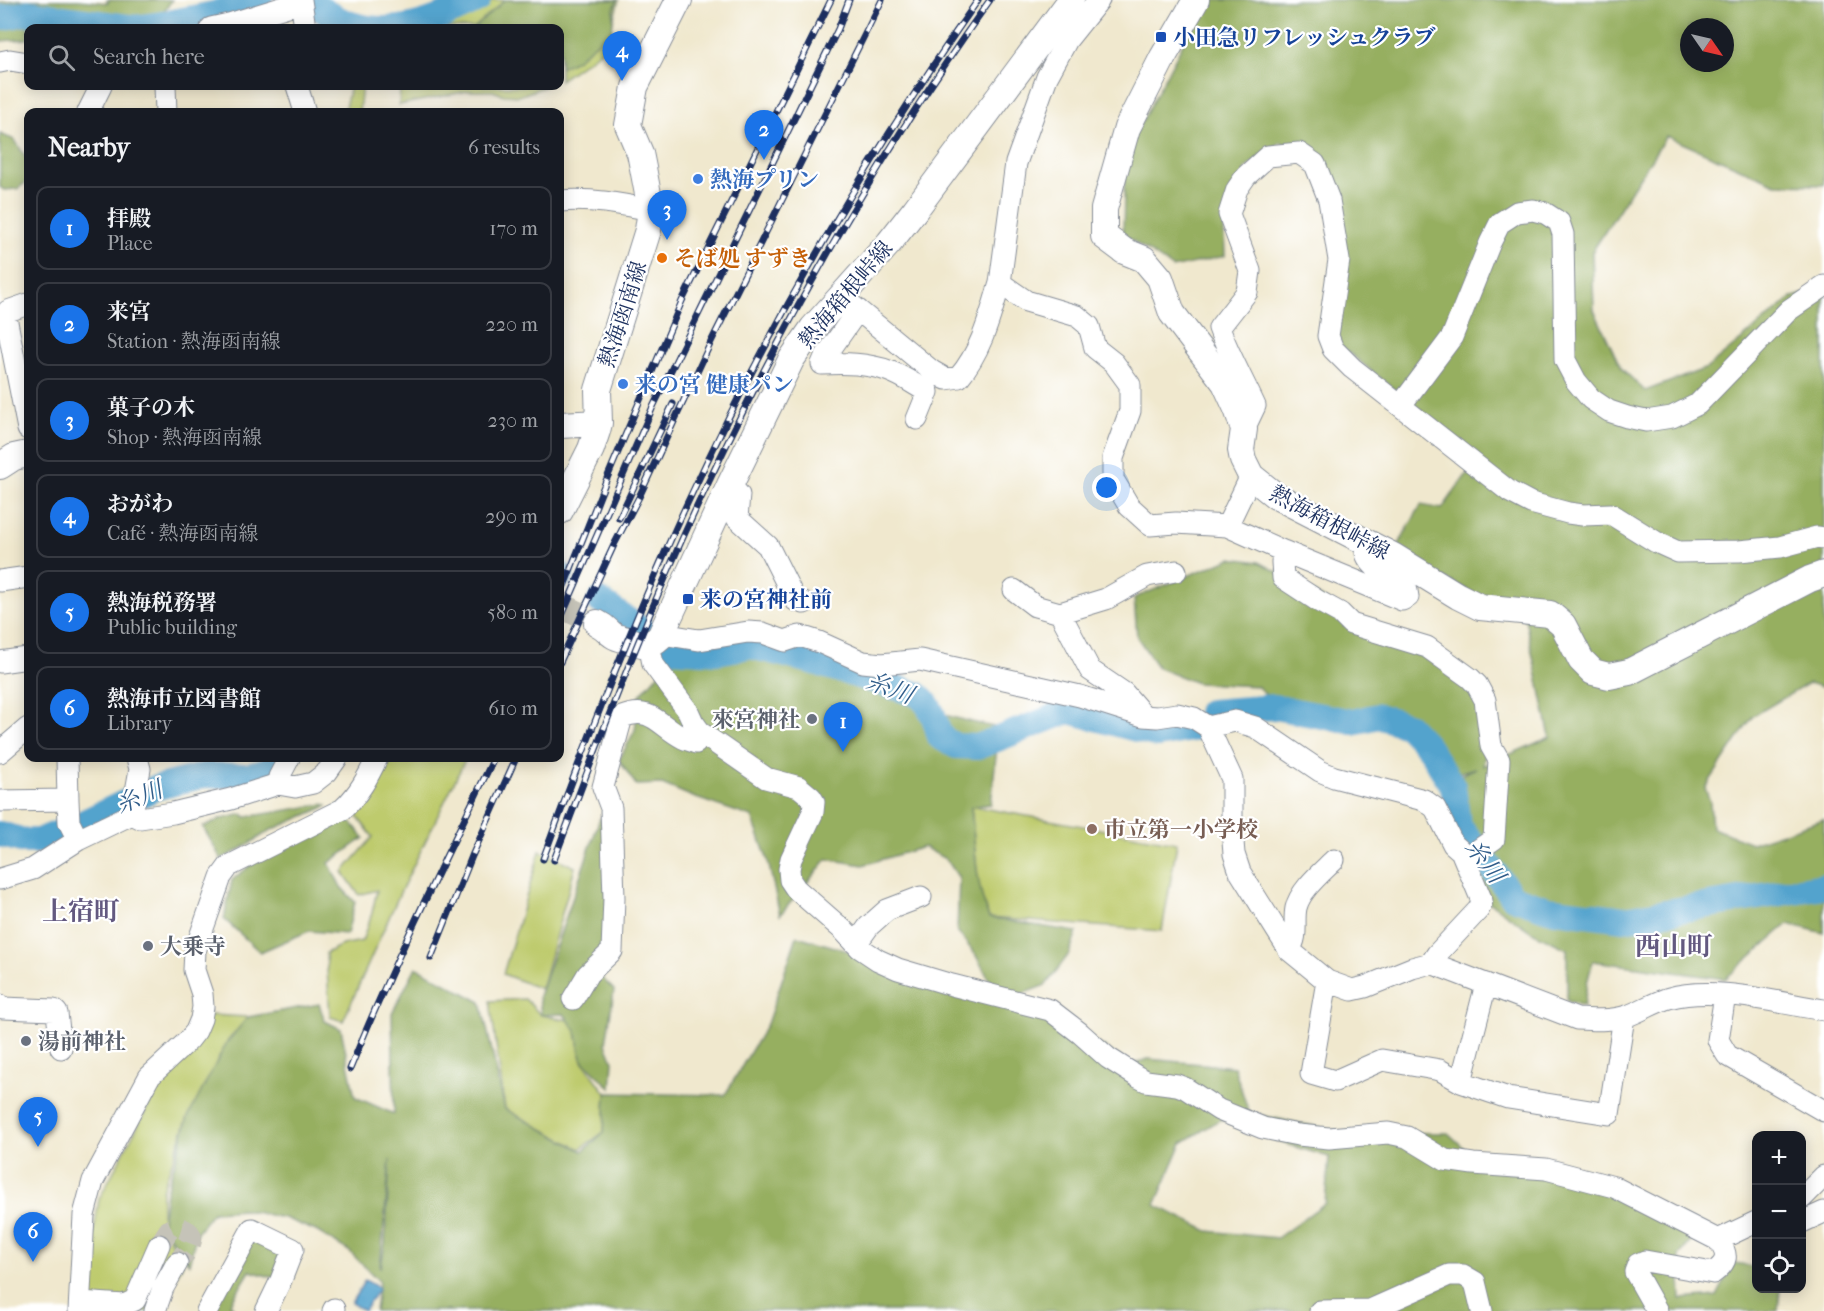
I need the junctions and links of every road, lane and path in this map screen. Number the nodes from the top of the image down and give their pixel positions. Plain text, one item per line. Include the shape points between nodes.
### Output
1 (679, 0) edge
2 (1071, 0) edge
3 (1099, 0) edge
4 (1196, 0) edge
5 (301, 1) edge
6 (230, 24) edge
7 (304, 24) edge
8 (0, 62) edge
9 (24, 62) edge
10 (99, 90) edge
11 (165, 90) edge
12 (298, 90) edge
13 (90, 108) edge
14 (166, 108) edge
15 (305, 108) edge
16 (564, 201) edge
17 (651, 210) junction
18 (1000, 283) junction
19 (1824, 286) edge
20 (850, 303) junction
21 (24, 305) edge
22 (15, 368) edge
23 (1401, 405) junction
24 (24, 410) edge
25 (917, 419) dead end
26 (599, 423) junction
27 (564, 425) edge
28 (1244, 429) junction
29 (24, 455) edge
30 (0, 466) edge
31 (1251, 477) junction
32 (730, 485) junction
33 (564, 504) edge
34 (1227, 526) junction
35 (1824, 538) edge
36 (1370, 544) junction
37 (1283, 551) junction
38 (1176, 572) dead end
39 (1824, 574) edge
40 (24, 577) edge
41 (0, 580) edge
42 (1014, 590) dead end
43 (804, 603) dead end
44 (1060, 613) junction
45 (601, 631) tunnel mouth
46 (656, 639) junction
47 (24, 659) edge
48 (0, 662) edge
49 (1143, 716) junction
50 (1208, 727) junction
51 (24, 731) edge
52 (701, 733) junction
53 (0, 752) edge
54 (67, 762) edge
55 (138, 762) edge
56 (287, 762) edge
57 (334, 762) edge
58 (375, 762) edge
59 (278, 784) junction
60 (68, 800) junction
61 (0, 801) edge
62 (134, 803) junction
63 (74, 831) junction
64 (1465, 859) junction
65 (1335, 860) dead end
66 (0, 879) edge
67 (921, 897) dead end
68 (856, 944) junction
69 (1289, 950) junction
70 (1431, 963) junction
71 (1327, 981) junction
72 (1486, 984) junction
73 (1725, 995) junction
74 (573, 999) dead end
75 (0, 1005) edge
76 (1824, 1011) edge
77 (1624, 1017) junction
78 (61, 1048) dead end
79 (1461, 1082) junction
80 (1824, 1111) edge
81 (1824, 1176) edge
82 (1806, 1194) edge
83 (1824, 1212) edge
84 (1806, 1220) edge
85 (1752, 1224) edge
86 (1718, 1240) junction
87 (159, 1245) tunnel mouth
88 (177, 1263) tunnel mouth
89 (80, 1306) edge
90 (155, 1311) edge
91 (207, 1311) edge
92 (266, 1311) edge
93 (1320, 1311) edge
94 (1482, 1311) edge
95 (1657, 1311) edge

1 - 17 main road, 熱海函南線 via 635,87 628,125 640,153
2 - 20 main road, 熱海箱根峠線 via 889,243
3 - 18 street via 1067,40 1047,77 1016,163
4 - 28 main road, 熱海箱根峠線 via 1127,128 1104,209 1104,236 1124,251 1144,259 1160,278 1172,313 1224,383
5 - 6 street
5 - 7 street
8 - 9 street
10 - 13 street
11 - 14 street
12 - 15 street
16 - 17 street via 612,202
17 - 26 main road, 熱海函南線 via 598,390
18 - 20 street via 984,334 967,368 960,377 946,379
18 - 34 street via 1026,301 1077,316 1089,326 1095,348 1114,363 1130,385 1130,411 1113,458 1113,479 1129,506 1150,525
19 - 23 street via 1790,310 1698,404 1672,417 1646,421 1627,417 1590,399 1565,360 1563,234 1559,222 1533,210 1516,212 1500,223 1452,337
20 - 25 street via 822,364 875,367 928,392
20 - 32 main road, 熱海箱根峠線 via 813,328 791,360
21 - 22 street via 8,311 6,317
22 - 24 street
23 - 28 street via 1352,368 1333,349 1328,336 1339,260 1329,200 1315,164 1299,153 1268,156 1237,189 1229,214 1250,271 1247,292 1219,328 1255,406
23 - 35 street via 1510,492 1531,503 1568,513 1611,514 1678,552 1739,551
26 - 27 main road
26 - 33 main road
28 - 31 main road, 熱海箱根峠線 via 1241,450
29 - 30 main road
31 - 34 street
31 - 36 main road, 熱海箱根峠線 via 1276,496
32 - 43 street via 739,495 736,518 768,546 795,600
32 - 46 main road, 熱海箱根峠線
34 - 37 street
36 - 37 street via 1366,553 1369,560 1407,591 1408,597 1402,600
36 - 39 main road, 熱海箱根峠線 via 1480,606 1550,614 1563,626 1581,660 1593,672 1610,676 1629,672
37 - 64 street via 1283,578 1351,624 1427,647 1470,678 1485,700 1491,746 1499,760 1494,839
38 - 44 street via 1147,576 1106,599
40 - 41 street
42 - 44 street via 1035,606
44 - 49 street via 1090,669 1124,693
45 - 46 main road via 639,644
46 - 49 street via 699,640 748,632 785,641 800,636 863,662 920,660 1080,696
46 - 52 street via 653,664
47 - 48 street
49 - 50 street via 1177,714
50 - 64 street via 1235,721 1255,727 1320,771 1424,800 1435,808
50 - 69 street via 1232,779 1234,854 1240,872
51 - 53 street
52 - 68 street via 766,778 799,787 811,797 813,812 791,859 790,880
52 - 74 street via 696,743 648,715 634,713 622,717 603,787 611,807 612,951 588,974
54 - 60 street
55 - 62 street
56 - 59 street
57 - 59 street via 313,783 295,787
58 - 89 street via 363,787 344,809 238,860 221,877 195,951 194,970 203,1007 196,1031 149,1077 93,1181 84,1215
59 - 62 street via 231,799 141,818
60 - 61 street
60 - 63 street
62 - 63 street
63 - 66 street via 33,869
64 - 70 street via 1482,901
65 - 69 street via 1307,887 1296,906 1294,942
67 - 68 street via 887,910
68 - 86 street via 898,969 1050,1010 1108,1058 1138,1077 1185,1088 1220,1110 1263,1128 1329,1138 1388,1133 1407,1137 1445,1160 1546,1169 1614,1187
69 - 71 street
70 - 71 street via 1352,990
70 - 72 street
71 - 79 street via 1311,1074 1335,1081 1382,1060 1440,1070
72 - 77 street via 1577,1019
72 - 79 street
73 - 76 street
73 - 77 street via 1706,993 1670,998
73 - 80 street via 1718,1040 1727,1055
75 - 78 street via 54,1010
77 - 79 street via 1609,1114 1508,1098
81 - 82 street
83 - 84 street
85 - 86 street
86 - 95 street via 1726,1259 1713,1273 1645,1261 1638,1264 1635,1272
87 - 89 street via 135,1299 124,1305
88 - 90 street
91 - 92 street via 252,1229 293,1249
93 - 94 street via 1371,1310 1449,1275 1463,1275 1475,1282

